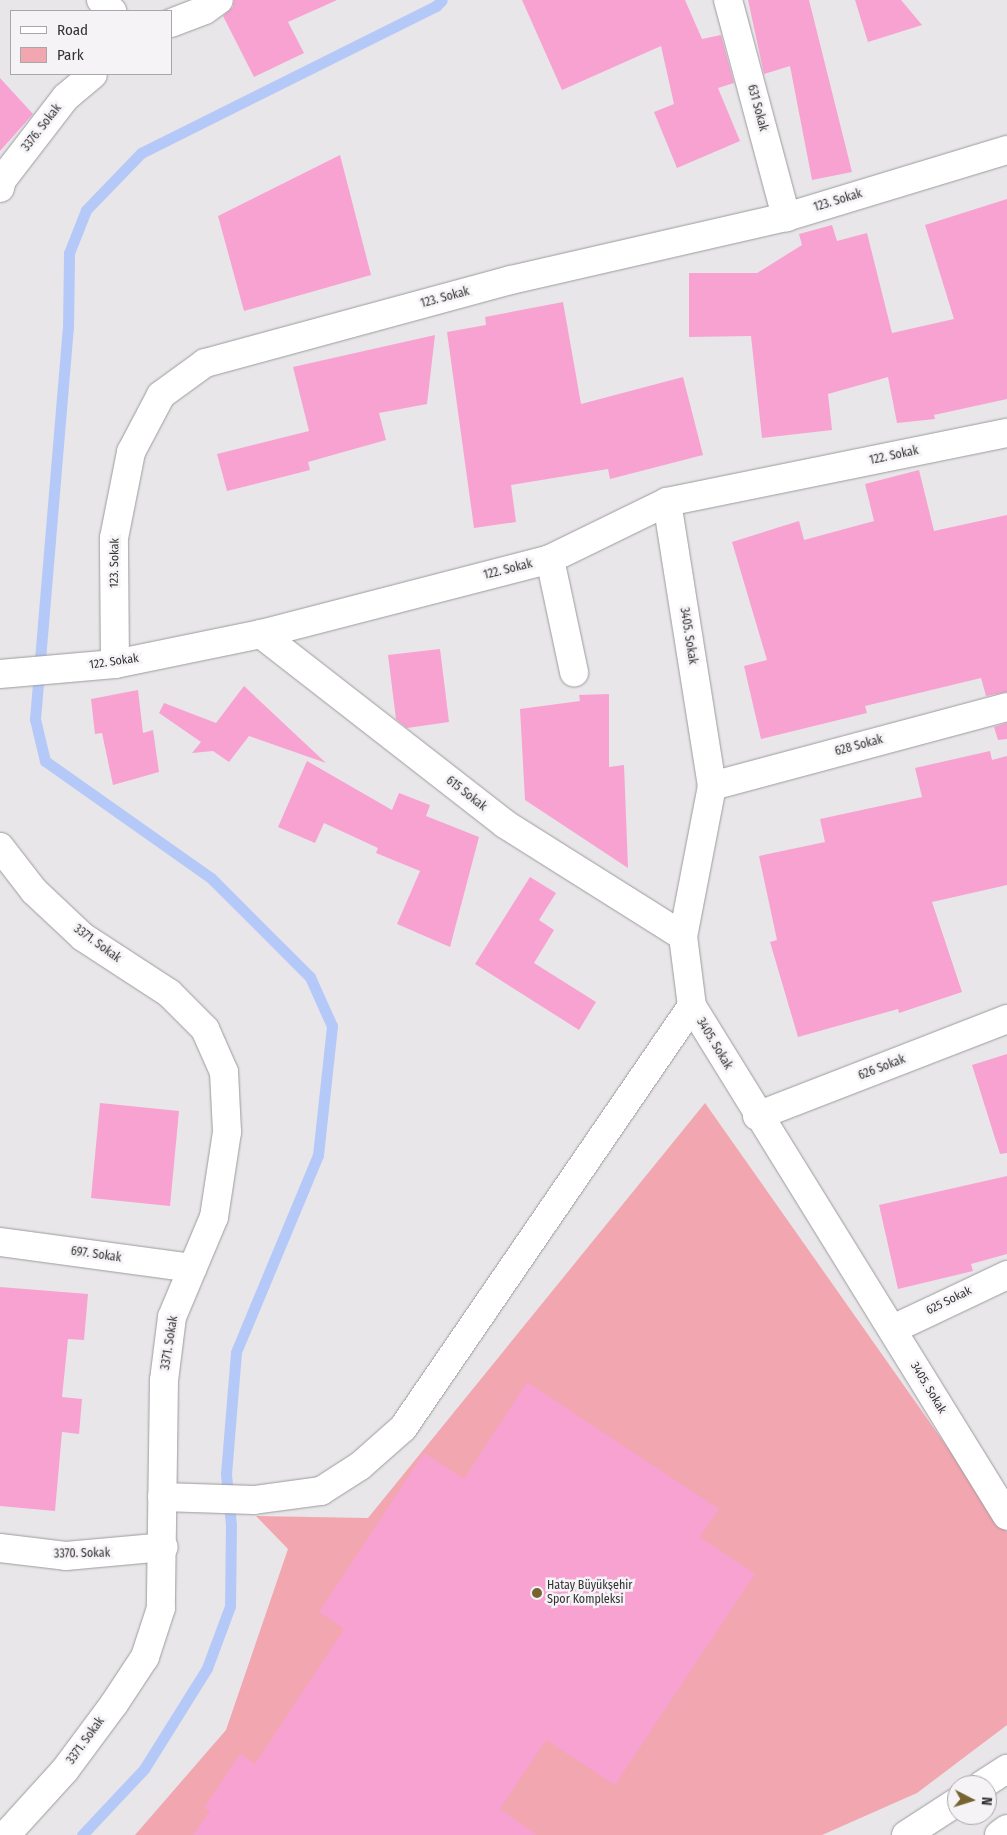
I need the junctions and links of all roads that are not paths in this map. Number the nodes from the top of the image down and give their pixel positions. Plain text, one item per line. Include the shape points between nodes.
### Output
1 (101, 0) edge
2 (219, 0) edge
3 (728, 0) edge
4 (111, 10) edge
5 (172, 23) edge
6 (92, 75) edge
7 (1007, 150) edge
8 (1, 182) edge
9 (786, 216) junction
10 (1007, 433) edge
11 (667, 502) junction
12 (550, 559) junction
13 (261, 634) junction
14 (115, 664) junction
15 (574, 672) dead end
16 (0, 674) edge
17 (1007, 707) edge
18 (712, 786) junction
19 (0, 847) edge
20 (683, 936) junction
21 (692, 1006) junction
22 (1007, 1020) edge
23 (757, 1116) junction
24 (0, 1242) edge
25 (192, 1268) junction
26 (1007, 1275) edge
27 (893, 1329) junction
28 (162, 1497) junction
29 (1007, 1516) edge
30 (164, 1547) junction
31 (0, 1548) edge
32 (947, 1808) edge
33 (1007, 1829) edge
34 (6, 1835) edge
35 (906, 1835) edge
36 (999, 1835) edge

1 - 4 street
2 - 5 street via 204,10
3 - 9 street, 631 Sokak
6 - 8 street, 3376. Sokak via 66,96
7 - 9 street, 123. Sokak
9 - 14 street, 123. Sokak via 511,280 205,363 161,395 131,452 114,538
10 - 11 street, 122. Sokak
11 - 12 street, 122. Sokak
11 - 18 street, 3405. Sokak
12 - 13 street, 122. Sokak
12 - 15 street
13 - 14 street, 122. Sokak
13 - 20 street, 615 Sokak via 505,824
14 - 16 street, 122. Sokak
17 - 18 street, 628 Sokak
18 - 20 street, 3405. Sokak
19 - 25 street, 3371. Sokak via 34,891 84,937 169,993 205,1029 224,1072 227,1132 214,1217
20 - 21 street, 3405. Sokak
21 - 23 street, 3405. Sokak
21 - 28 street via 403,1428 360,1466 321,1491 254,1500
22 - 23 street, 626 Sokak
23 - 27 street, 3405. Sokak
24 - 25 street, 697. Sokak
25 - 28 street, 3371. Sokak via 172,1318 167,1353
26 - 27 street, 625 Sokak
27 - 29 street, 3405. Sokak
28 - 30 street, 3371. Sokak
30 - 31 street, 3370. Sokak via 66,1556
30 - 34 street, 3371. Sokak via 161,1608 145,1657 65,1770
32 - 35 street
33 - 36 street

